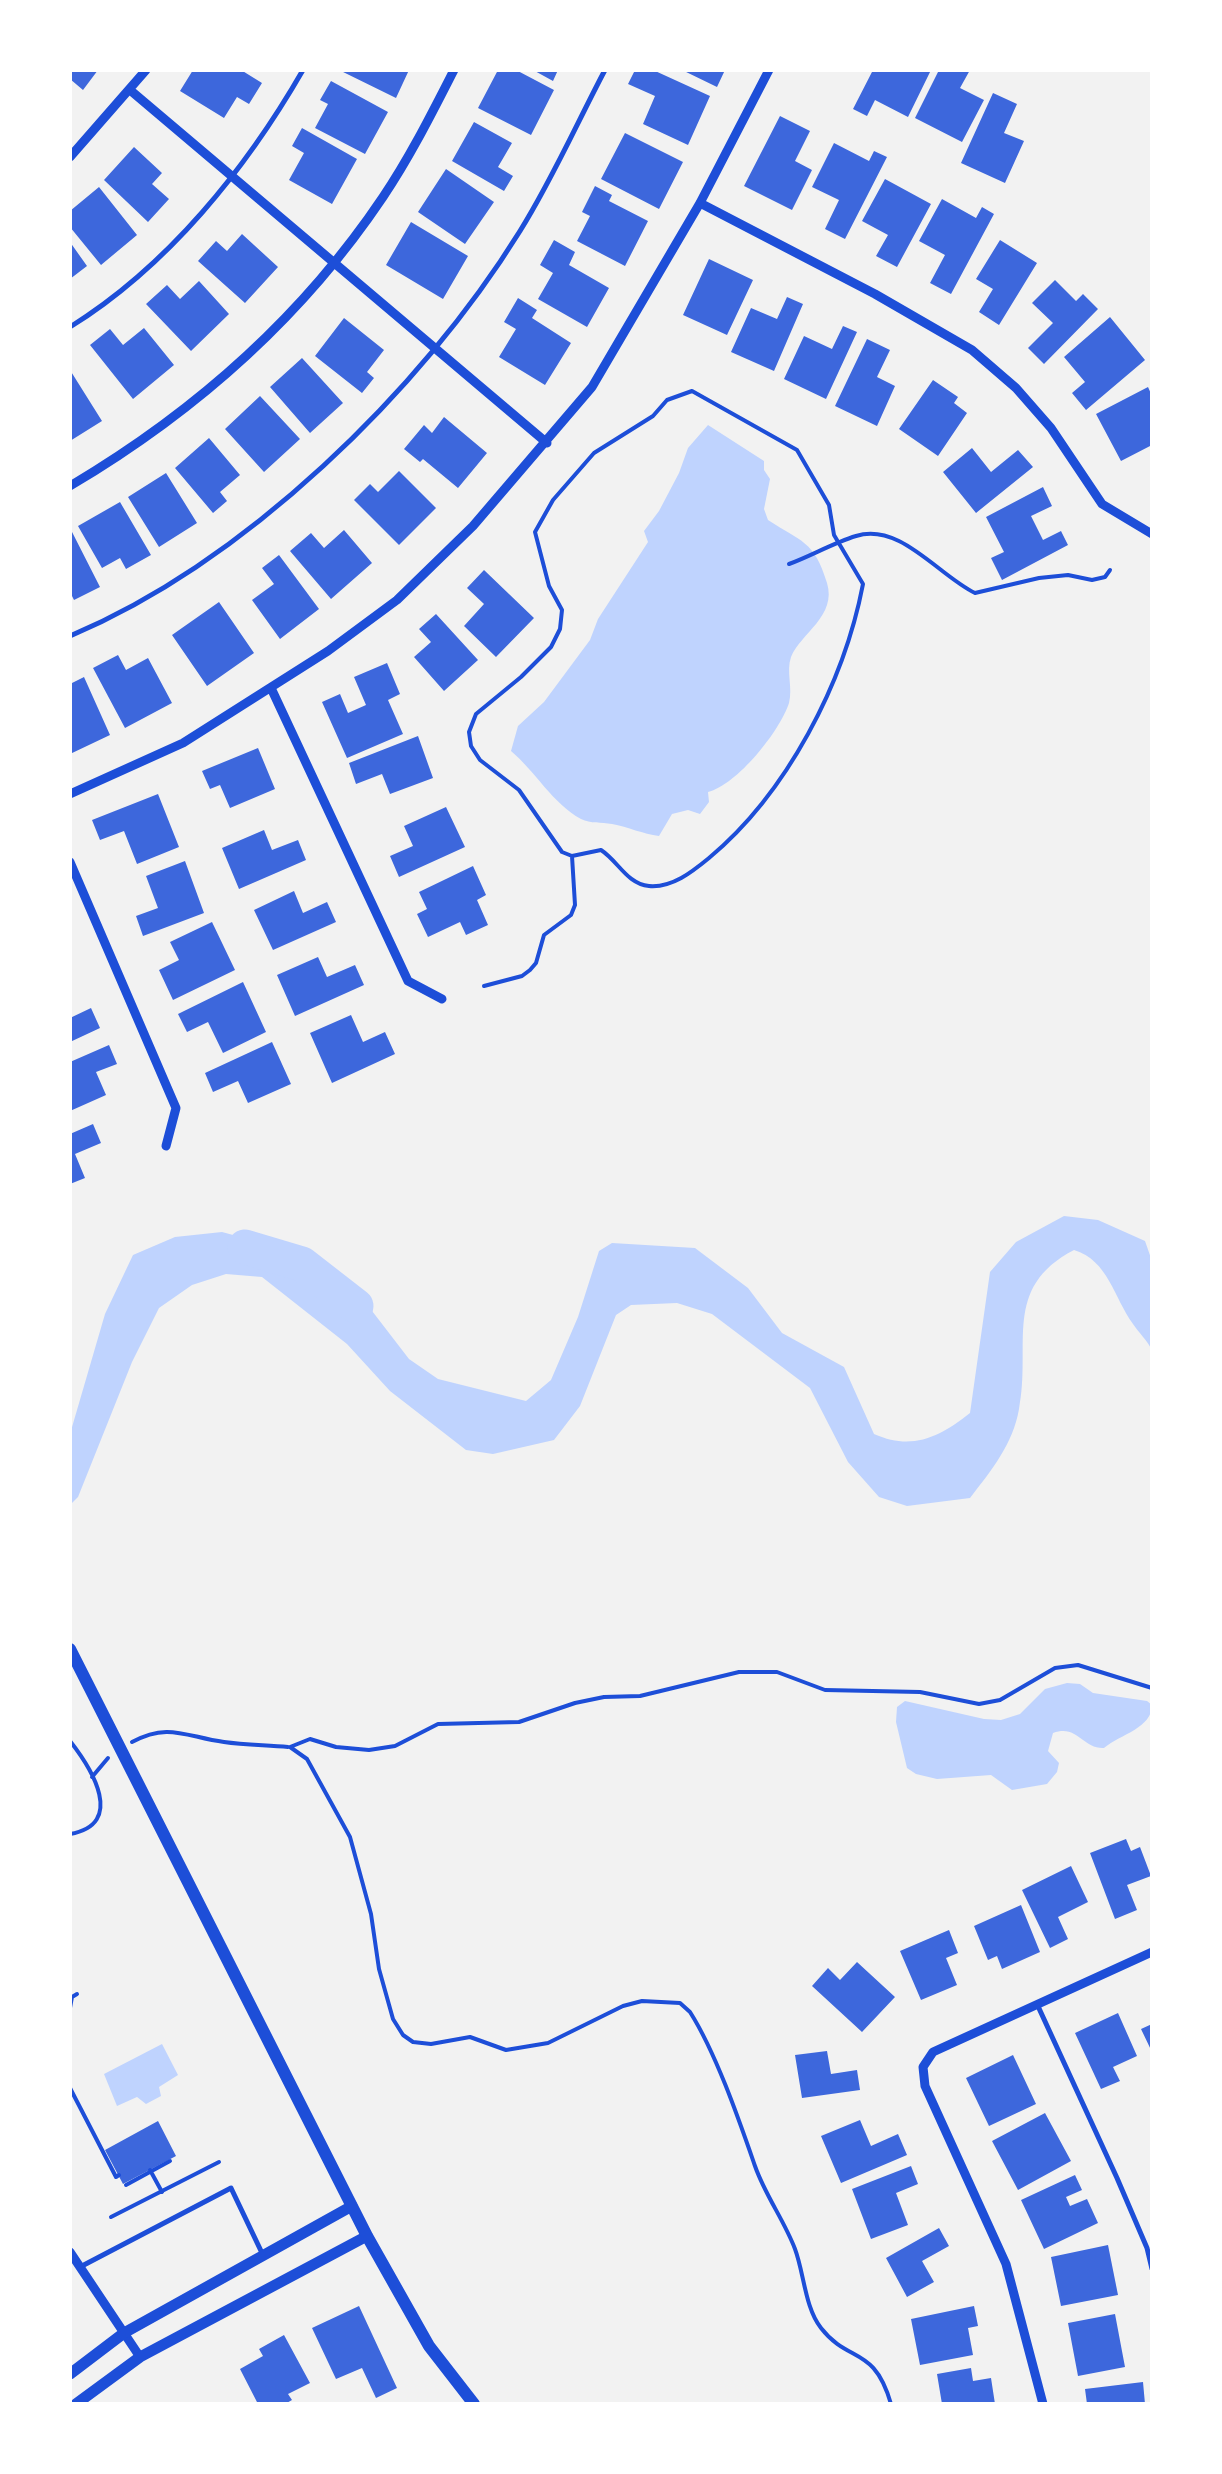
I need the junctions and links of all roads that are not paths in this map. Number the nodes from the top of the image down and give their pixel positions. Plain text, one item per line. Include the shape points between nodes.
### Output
1 (146, 70) edge
2 (303, 70) edge
3 (454, 70) edge
4 (604, 70) edge
5 (769, 70) edge
6 (130, 90) junction
7 (70, 157) edge
8 (234, 175) junction
9 (700, 204) junction
10 (334, 262) junction
11 (70, 327) edge
12 (436, 351) junction
13 (547, 443) junction
14 (70, 486) edge
15 (1152, 534) edge
16 (70, 636) edge
17 (271, 688) junction
18 (70, 794) edge
19 (70, 862) edge
20 (442, 999) dead end
21 (166, 1146) dead end
22 (70, 1649) edge
23 (1152, 1952) edge
24 (1036, 2004) junction
25 (352, 2206) junction
26 (367, 2236) junction
27 (70, 2252) edge
28 (263, 2256) junction
29 (80, 2267) junction
30 (1152, 2269) edge
31 (124, 2333) junction
32 (140, 2357) junction
33 (70, 2374) edge
34 (76, 2404) edge
35 (474, 2404) edge
36 (1043, 2404) edge

1 - 6 street
2 - 8 lane
3 - 10 street via 383,197
4 - 12 lane via 521,231
5 - 9 street
6 - 7 street
6 - 8 street
8 - 10 street
8 - 11 lane via 136,277
9 - 13 street via 592,387
9 - 15 street via 972,350 1051,428 1102,504
10 - 12 street
10 - 14 street via 218,384 138,446
12 - 13 street
12 - 16 lane via 280,502 186,572
13 - 17 street via 396,600
17 - 18 street via 183,743
17 - 20 street via 408,980
19 - 21 street via 176,1108
22 - 25 main road
23 - 24 street
24 - 30 lane
24 - 36 street via 932,2052 923,2067 925,2086 1006,2264
25 - 26 main road
25 - 28 street
26 - 32 street
26 - 35 main road via 429,2346
27 - 29 street
28 - 29 lane via 231,2188
28 - 31 street
29 - 31 street
31 - 32 street
31 - 33 street
32 - 34 street

